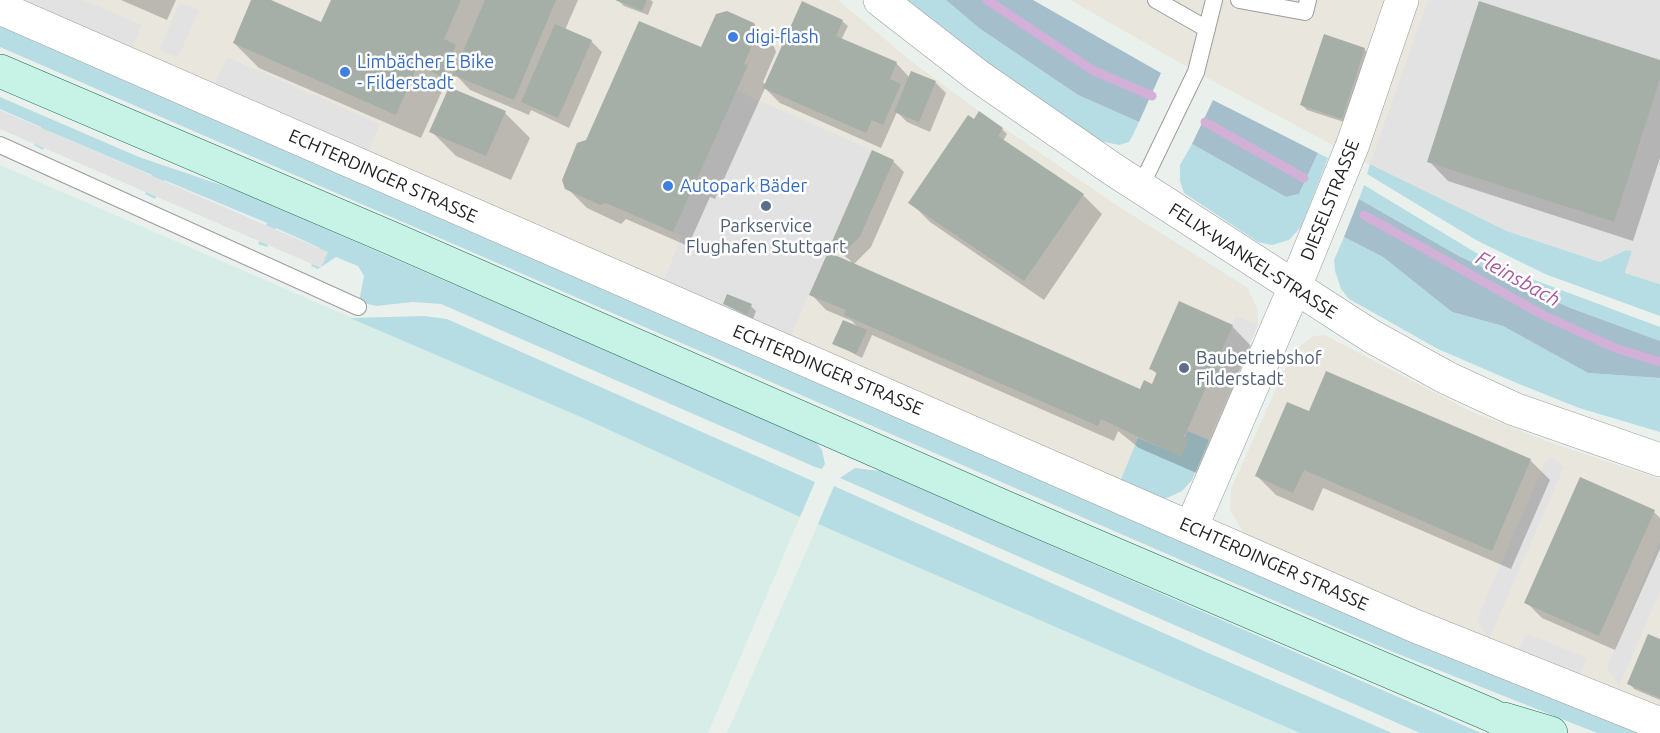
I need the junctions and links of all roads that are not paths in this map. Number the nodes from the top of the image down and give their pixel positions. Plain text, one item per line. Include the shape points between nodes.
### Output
1 (880, 0) edge
2 (1156, 0) edge
3 (1214, 0) edge
4 (1239, 0) edge
5 (1308, 0) edge
6 (1402, 0) edge
7 (0, 8) edge
8 (1207, 29) junction
9 (0, 71) edge
10 (0, 145) edge
11 (1140, 188) junction
12 (1294, 289) junction
13 (358, 307) dead end
14 (1660, 460) edge
15 (1191, 528) junction
16 (1491, 715) junction
17 (1660, 724) edge
18 (1524, 733) edge
19 (1551, 733) edge

1 - 11 street, FELIX-WANKEL-STRASSE via 978,76
2 - 8 lane
3 - 8 lane
4 - 5 lane via 1305,12
6 - 12 street, DIESELSTRASSE via 1353,144
7 - 15 street, ECHTERDINGER STRASSE
8 - 11 lane via 1193,80
9 - 16 main road
10 - 13 lane
11 - 12 street, FELIX-WANKEL-STRASSE
12 - 14 street, FELIX-WANKEL-STRASSE via 1371,336 1495,400
12 - 15 street, DIESELSTRASSE
15 - 17 street, ECHTERDINGER STRASSE via 1414,626
16 - 18 main road
16 - 19 main road

